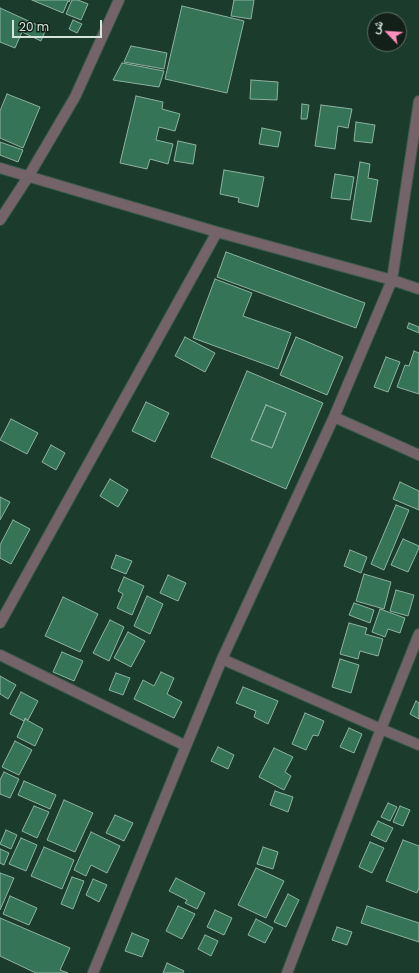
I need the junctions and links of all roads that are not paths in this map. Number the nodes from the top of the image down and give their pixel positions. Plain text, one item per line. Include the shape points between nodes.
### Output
1 (119, 0) edge
2 (419, 101) edge
3 (0, 168) edge
4 (28, 177) junction
5 (0, 220) edge
6 (217, 232) junction
7 (392, 280) junction
8 (419, 289) edge
9 (334, 417) junction
10 (419, 455) edge
11 (0, 622) edge
12 (419, 634) edge
13 (0, 655) edge
14 (222, 659) junction
15 (381, 730) junction
16 (419, 745) edge
17 (186, 746) junction
18 (93, 973) edge
19 (287, 973) edge

1 - 4 street via 75,97
2 - 7 street
3 - 4 street
4 - 5 street
4 - 6 street
6 - 7 street
6 - 11 street
7 - 8 street
7 - 9 street
9 - 10 street
9 - 14 street
12 - 15 street
13 - 17 street
14 - 15 street
14 - 17 street
15 - 16 street
15 - 19 street
17 - 18 street

